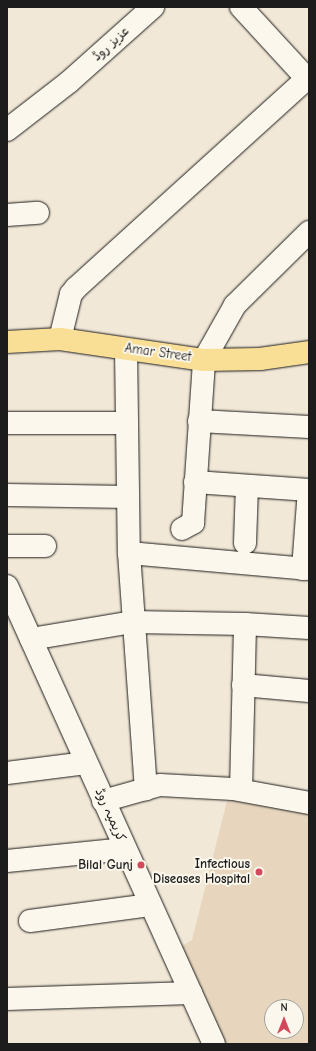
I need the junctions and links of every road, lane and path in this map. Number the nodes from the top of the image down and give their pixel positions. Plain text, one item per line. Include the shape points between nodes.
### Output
1 (153, 7) edge
2 (241, 7) edge
3 (308, 79) edge
4 (7, 130) edge
5 (38, 213) dead end
6 (7, 215) edge
7 (309, 232) edge
8 (60, 339) junction
9 (7, 342) edge
10 (126, 349) junction
11 (309, 352) edge
12 (204, 360) junction
13 (199, 421) junction
14 (7, 423) edge
15 (127, 423) junction
16 (309, 427) edge
17 (194, 482) junction
18 (247, 486) junction
19 (309, 490) edge
20 (7, 495) edge
21 (128, 498) junction
22 (182, 530) dead end
23 (245, 543) dead end
24 (7, 546) edge
25 (45, 546) dead end
26 (129, 553) junction
27 (306, 569) edge
28 (9, 594) edge
29 (133, 622) junction
30 (245, 624) junction
31 (309, 628) edge
32 (31, 639) junction
33 (243, 685) junction
34 (309, 691) edge
35 (86, 763) junction
36 (7, 773) edge
37 (146, 789) junction
38 (241, 790) junction
39 (103, 801) junction
40 (309, 803) edge
41 (125, 849) junction
42 (7, 861) edge
43 (150, 904) junction
44 (30, 921) dead end
45 (191, 993) junction
46 (7, 1000) edge
47 (214, 1044) edge

1 - 4 street, عزیز روڈ via 69,82
2 - 3 street
3 - 8 street via 76,288 71,294
5 - 6 street
7 - 12 street via 235,305
8 - 9 main road, Amar Street
8 - 10 main road, Amar Street
10 - 12 main road, Amar Street
10 - 15 street
11 - 12 main road, Amar Street via 260,359
12 - 13 street
13 - 16 street
13 - 17 street
14 - 15 street
15 - 21 street
17 - 18 street
17 - 22 street via 193,523
18 - 19 street
18 - 23 street
19 - 27 street
20 - 21 street
21 - 26 street
24 - 25 street
26 - 27 street
26 - 29 street
28 - 32 street, کریمیہ روڈ
29 - 30 street
29 - 32 street
29 - 37 street
30 - 31 street
30 - 33 street
32 - 35 street, کریمیہ روڈ
33 - 34 street
33 - 38 street
35 - 36 street
35 - 39 street, کریمیہ روڈ
37 - 38 street via 160,785
37 - 39 street
38 - 40 street
39 - 41 street, کریمیہ روڈ
41 - 42 street
41 - 43 street, کریمیہ روڈ
43 - 44 street
43 - 45 street, کریمیہ روڈ
45 - 46 street
45 - 47 street, کریمیہ روڈ

